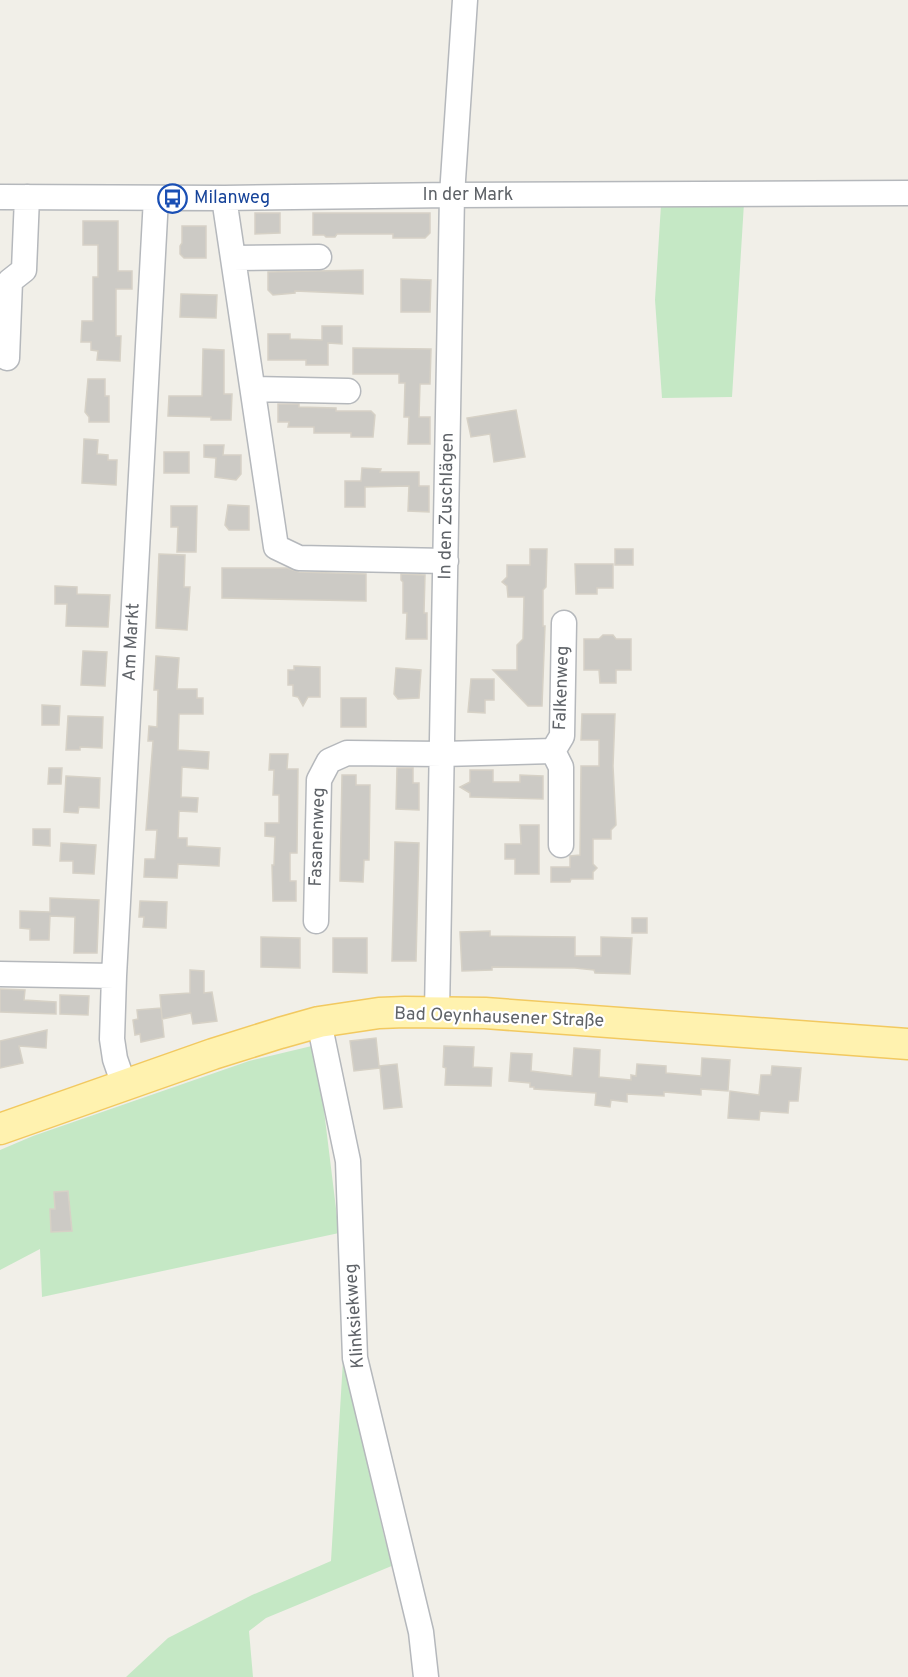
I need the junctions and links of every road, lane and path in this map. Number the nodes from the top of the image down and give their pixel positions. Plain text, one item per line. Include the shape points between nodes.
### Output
1 (465, 0) edge
2 (908, 193) edge
3 (452, 195) junction
4 (0, 197) edge
5 (27, 197) junction
6 (156, 198) junction
7 (224, 198) junction
8 (319, 256) dead end
9 (233, 258) junction
10 (7, 358) dead end
11 (253, 389) junction
12 (348, 391) dead end
13 (446, 561) junction
14 (564, 623) dead end
15 (553, 751) junction
16 (441, 754) junction
17 (561, 845) dead end
18 (316, 921) dead end
19 (0, 974) edge
20 (114, 976) junction
21 (437, 1012) junction
22 (319, 1022) junction
23 (908, 1044) edge
24 (124, 1085) junction
25 (0, 1129) edge
26 (426, 1677) edge

1 - 3 street, In den Zuschlägen
2 - 3 street, In der Mark
3 - 7 street, In der Mark
3 - 13 street, In den Zuschlägen
4 - 5 street, In der Mark
5 - 6 street, In der Mark
5 - 10 street via 24,270 10,281
6 - 7 street, In der Mark
6 - 20 street, Am Markt
7 - 9 street
8 - 9 street
9 - 11 street
11 - 12 street
11 - 13 street via 276,547 299,558
13 - 16 street, In den Zuschlägen
14 - 15 street, Falkenweg via 562,736
15 - 16 street, Falkenweg
15 - 17 street, Falkenweg via 561,766
16 - 18 street, Fasanenweg via 347,753 329,761 319,780
16 - 21 street, In den Zuschlägen
19 - 20 street
20 - 24 street, Am Markt via 112,1039
21 - 22 main road, Bad Oeynhausener Straße
21 - 23 main road, Bad Oeynhausener Straße
22 - 24 main road, Bad Oeynhausener Straße
22 - 26 street, Klinksiekweg via 348,1161 355,1358 421,1632
24 - 25 main road, Bad Oeynhausener Straße

